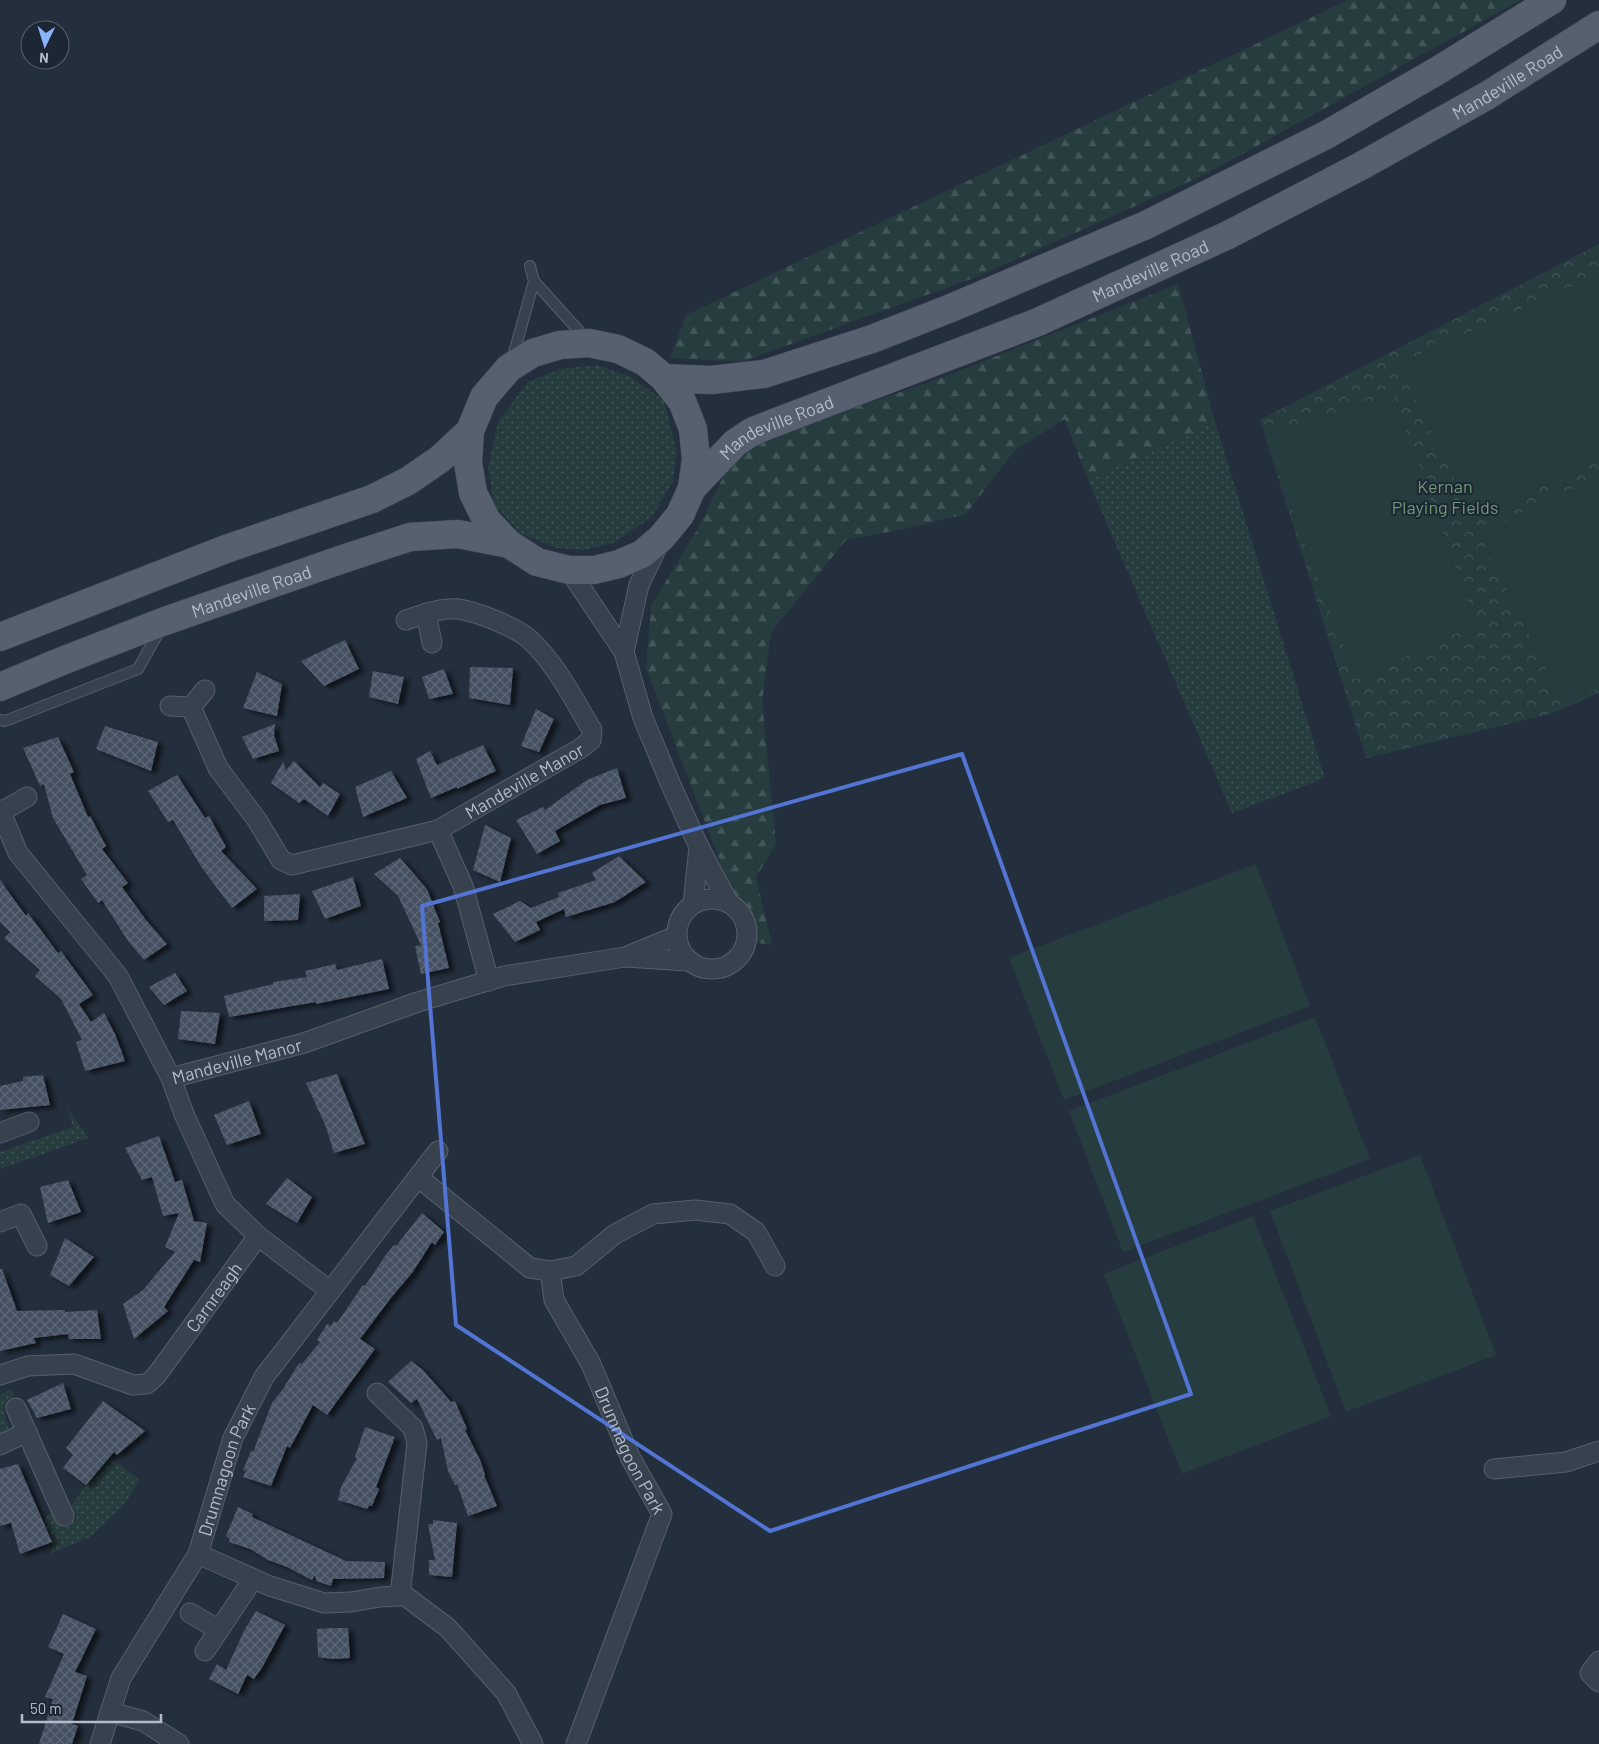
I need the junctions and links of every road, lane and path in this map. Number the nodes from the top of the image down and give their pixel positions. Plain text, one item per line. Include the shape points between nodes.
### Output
1 (1552, 0) edge
2 (1599, 25) edge
3 (530, 266) dead end
4 (534, 281) junction
5 (589, 343) junction
6 (509, 368) junction
7 (664, 378) junction
8 (470, 431) junction
9 (692, 488) junction
10 (662, 538) junction
11 (509, 544) junction
12 (568, 570) junction
13 (426, 613) junction
14 (406, 620) dead end
15 (165, 621) junction
16 (0, 637) edge
17 (432, 643) dead end
18 (624, 652) junction
19 (0, 687) edge
20 (205, 690) dead end
21 (170, 706) dead end
22 (191, 707) junction
23 (0, 720) edge
24 (27, 797) dead end
25 (0, 811) edge
26 (438, 830) junction
27 (699, 847) junction
28 (728, 902) junction
29 (693, 904) junction
30 (676, 936) junction
31 (625, 957) junction
32 (688, 960) junction
33 (489, 981) junction
34 (171, 1078) junction
35 (29, 1122) dead end
36 (0, 1133) edge
37 (438, 1151) dead end
38 (418, 1176) junction
39 (0, 1222) edge
40 (258, 1236) junction
41 (37, 1246) dead end
42 (774, 1266) dead end
43 (550, 1271) junction
44 (330, 1291) junction
45 (2, 1369) edge
46 (377, 1393) dead end
47 (16, 1408) dead end
48 (27, 1432) junction
49 (0, 1445) edge
50 (1599, 1451) edge
51 (1494, 1469) dead end
52 (64, 1516) dead end
53 (198, 1554) junction
54 (253, 1578) junction
55 (400, 1592) junction
56 (190, 1613) dead end
57 (218, 1630) junction
58 (205, 1651) dead end
59 (1599, 1661) edge
60 (1599, 1682) edge
61 (110, 1712) junction
62 (100, 1744) edge
63 (179, 1744) edge
64 (533, 1744) edge
65 (576, 1744) edge

1 - 7 main road via 1326,135 1146,225 872,339 764,374 711,380
2 - 9 main road, Mandeville Road via 1488,95 1362,166 1228,235 1038,322 753,431 735,443
3 - 4 lane
4 - 5 lane
4 - 6 lane
5 - 6 main road via 560,345 539,351
5 - 7 main road via 618,349 645,362
6 - 8 main road via 484,397
7 - 9 main road via 682,402 692,429 696,459
8 - 11 main road via 468,462 473,493 488,521
8 - 16 main road via 440,459 408,481 372,499 226,549
9 - 10 main road via 680,515
10 - 12 main road via 642,554 619,564 594,570
10 - 18 street, Mandeville Manor via 639,585
11 - 12 main road via 537,562
11 - 15 main road, Mandeville Road via 458,534 410,538
12 - 18 street, Mandeville Manor
13 - 14 street, Mandeville Manor
13 - 17 street
13 - 26 street, Mandeville Manor via 458,609 497,620 528,638 553,667 592,730 591,740 581,748
15 - 19 main road, Mandeville Road
15 - 23 lane via 138,669 5,721
18 - 27 street, Mandeville Manor via 643,718
20 - 22 street
21 - 22 street
22 - 26 street, Mandeville Manor via 218,768 257,820 281,860 292,865
24 - 25 street, Mandeville Manor
25 - 34 street, Mandeville Manor via 18,853 118,976
26 - 33 street via 463,886
27 - 28 street, Mandeville Manor
27 - 29 street
28 - 29 street via 717,898
28 - 32 street, Mandeville Manor via 745,919 747,943 742,954 733,963 710,970
29 - 30 street via 680,918
30 - 31 street, Mandeville Manor
30 - 32 street
31 - 32 street, Mandeville Manor
31 - 33 street, Mandeville Manor
33 - 34 street, Mandeville Manor via 418,1002 304,1043
34 - 40 street via 224,1204
35 - 36 street
37 - 38 street, Drumnagoon Park
38 - 43 street via 530,1268
38 - 44 street, Drumnagoon Park
39 - 41 street via 21,1214
40 - 44 street
40 - 45 street, Carnreagh via 147,1384 133,1385 74,1364
42 - 43 street via 756,1232 730,1214 695,1210 653,1214 615,1234 576,1266
43 - 65 street, Drumnagoon Park via 554,1300 591,1364 630,1457 662,1514
44 - 53 street, Drumnagoon Park via 264,1377 233,1438
46 - 55 street via 413,1428 417,1443
47 - 48 street
48 - 49 street
48 - 52 street
50 - 51 street via 1566,1462
53 - 54 street, Drumnagoon Park
53 - 61 street, Drumnagoon Park via 121,1678
54 - 55 street, Drumnagoon Park via 324,1603 400,1596
54 - 57 street
55 - 64 street via 448,1628 506,1693
56 - 57 street
57 - 58 street
59 - 60 street via 1590,1673
61 - 62 street, Drumnagoon Park
61 - 63 street via 144,1721

